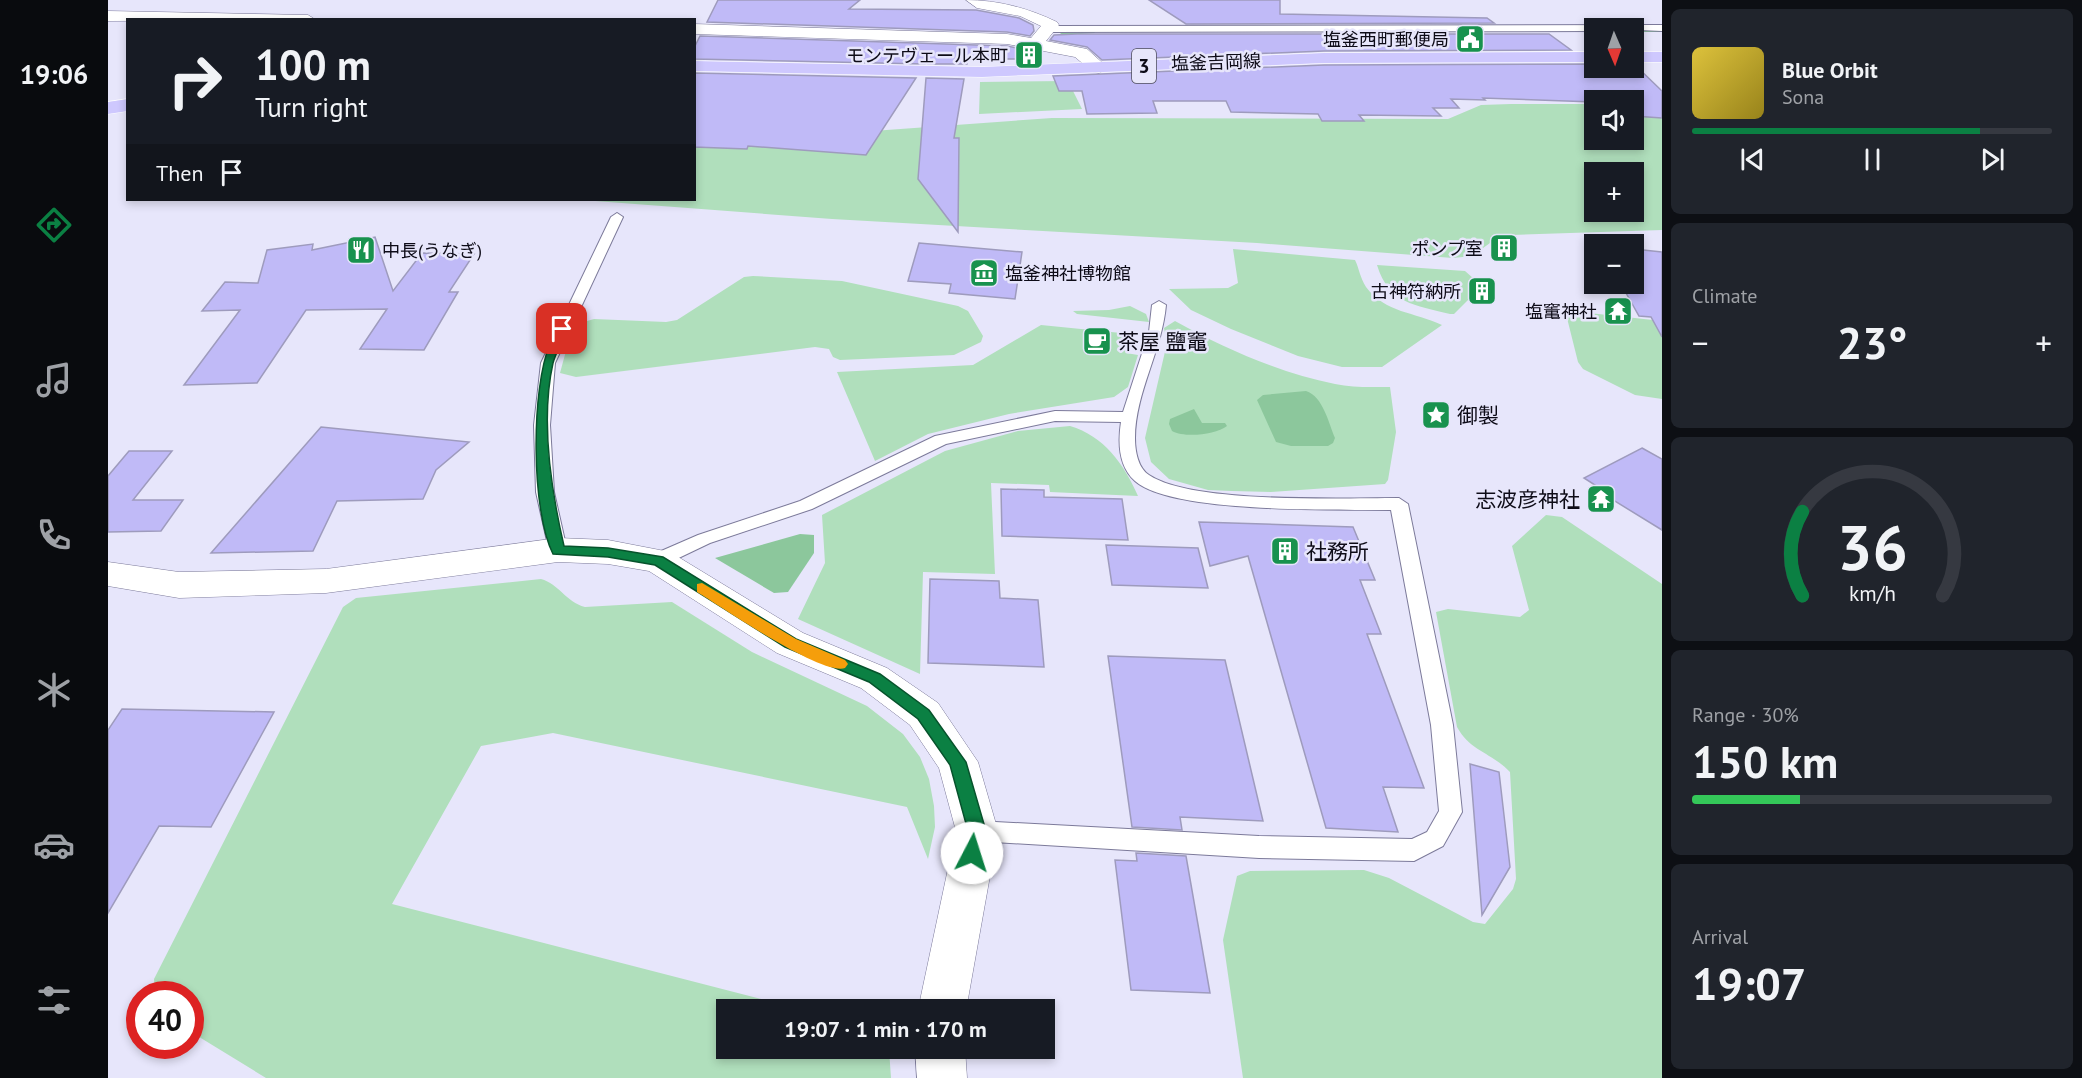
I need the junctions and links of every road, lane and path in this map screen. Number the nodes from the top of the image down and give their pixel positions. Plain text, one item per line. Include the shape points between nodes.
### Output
1 (974, 0) edge
2 (310, 12) edge
3 (108, 16) edge
4 (229, 18) edge
5 (292, 18) edge
6 (1660, 28) edge
7 (696, 29) edge
8 (1050, 29) junction
9 (1035, 44) junction
10 (1584, 57) edge
11 (1644, 57) edge
12 (1662, 57) edge
13 (696, 66) edge
14 (1099, 68) junction
15 (126, 105) edge
16 (108, 108) edge
17 (616, 217) dead end
18 (1159, 305) dead end
19 (1131, 417) junction
20 (558, 550) junction
21 (658, 560) junction
22 (108, 574) edge
23 (977, 831) junction
24 (944, 999) edge
25 (941, 1059) edge
26 (942, 1078) edge

1 - 8 street via 1024,12 1051,25
2 - 5 street
3 - 4 street
6 - 8 lane
7 - 9 street via 970,37
8 - 9 street
9 - 14 street via 1081,53
10 - 14 main road, 塩釜吉岡線 / 3 via 1324,58
11 - 12 main road
13 - 14 main road, 塩釜吉岡線 / 3 via 896,71
15 - 16 main road
17 - 20 lane via 548,363 542,425 545,492
18 - 19 lane via 1156,332
19 - 21 lane via 1055,416 941,440 806,505 704,539
19 - 23 lane via 1127,450 1132,466 1143,479 1162,488 1235,500 1399,504 1442,725 1451,812 1435,839 1414,850 1259,847
20 - 21 street
20 - 22 street via 326,581 179,585
21 - 23 street via 790,643 874,678 924,714 958,762
23 - 24 street
25 - 26 street

